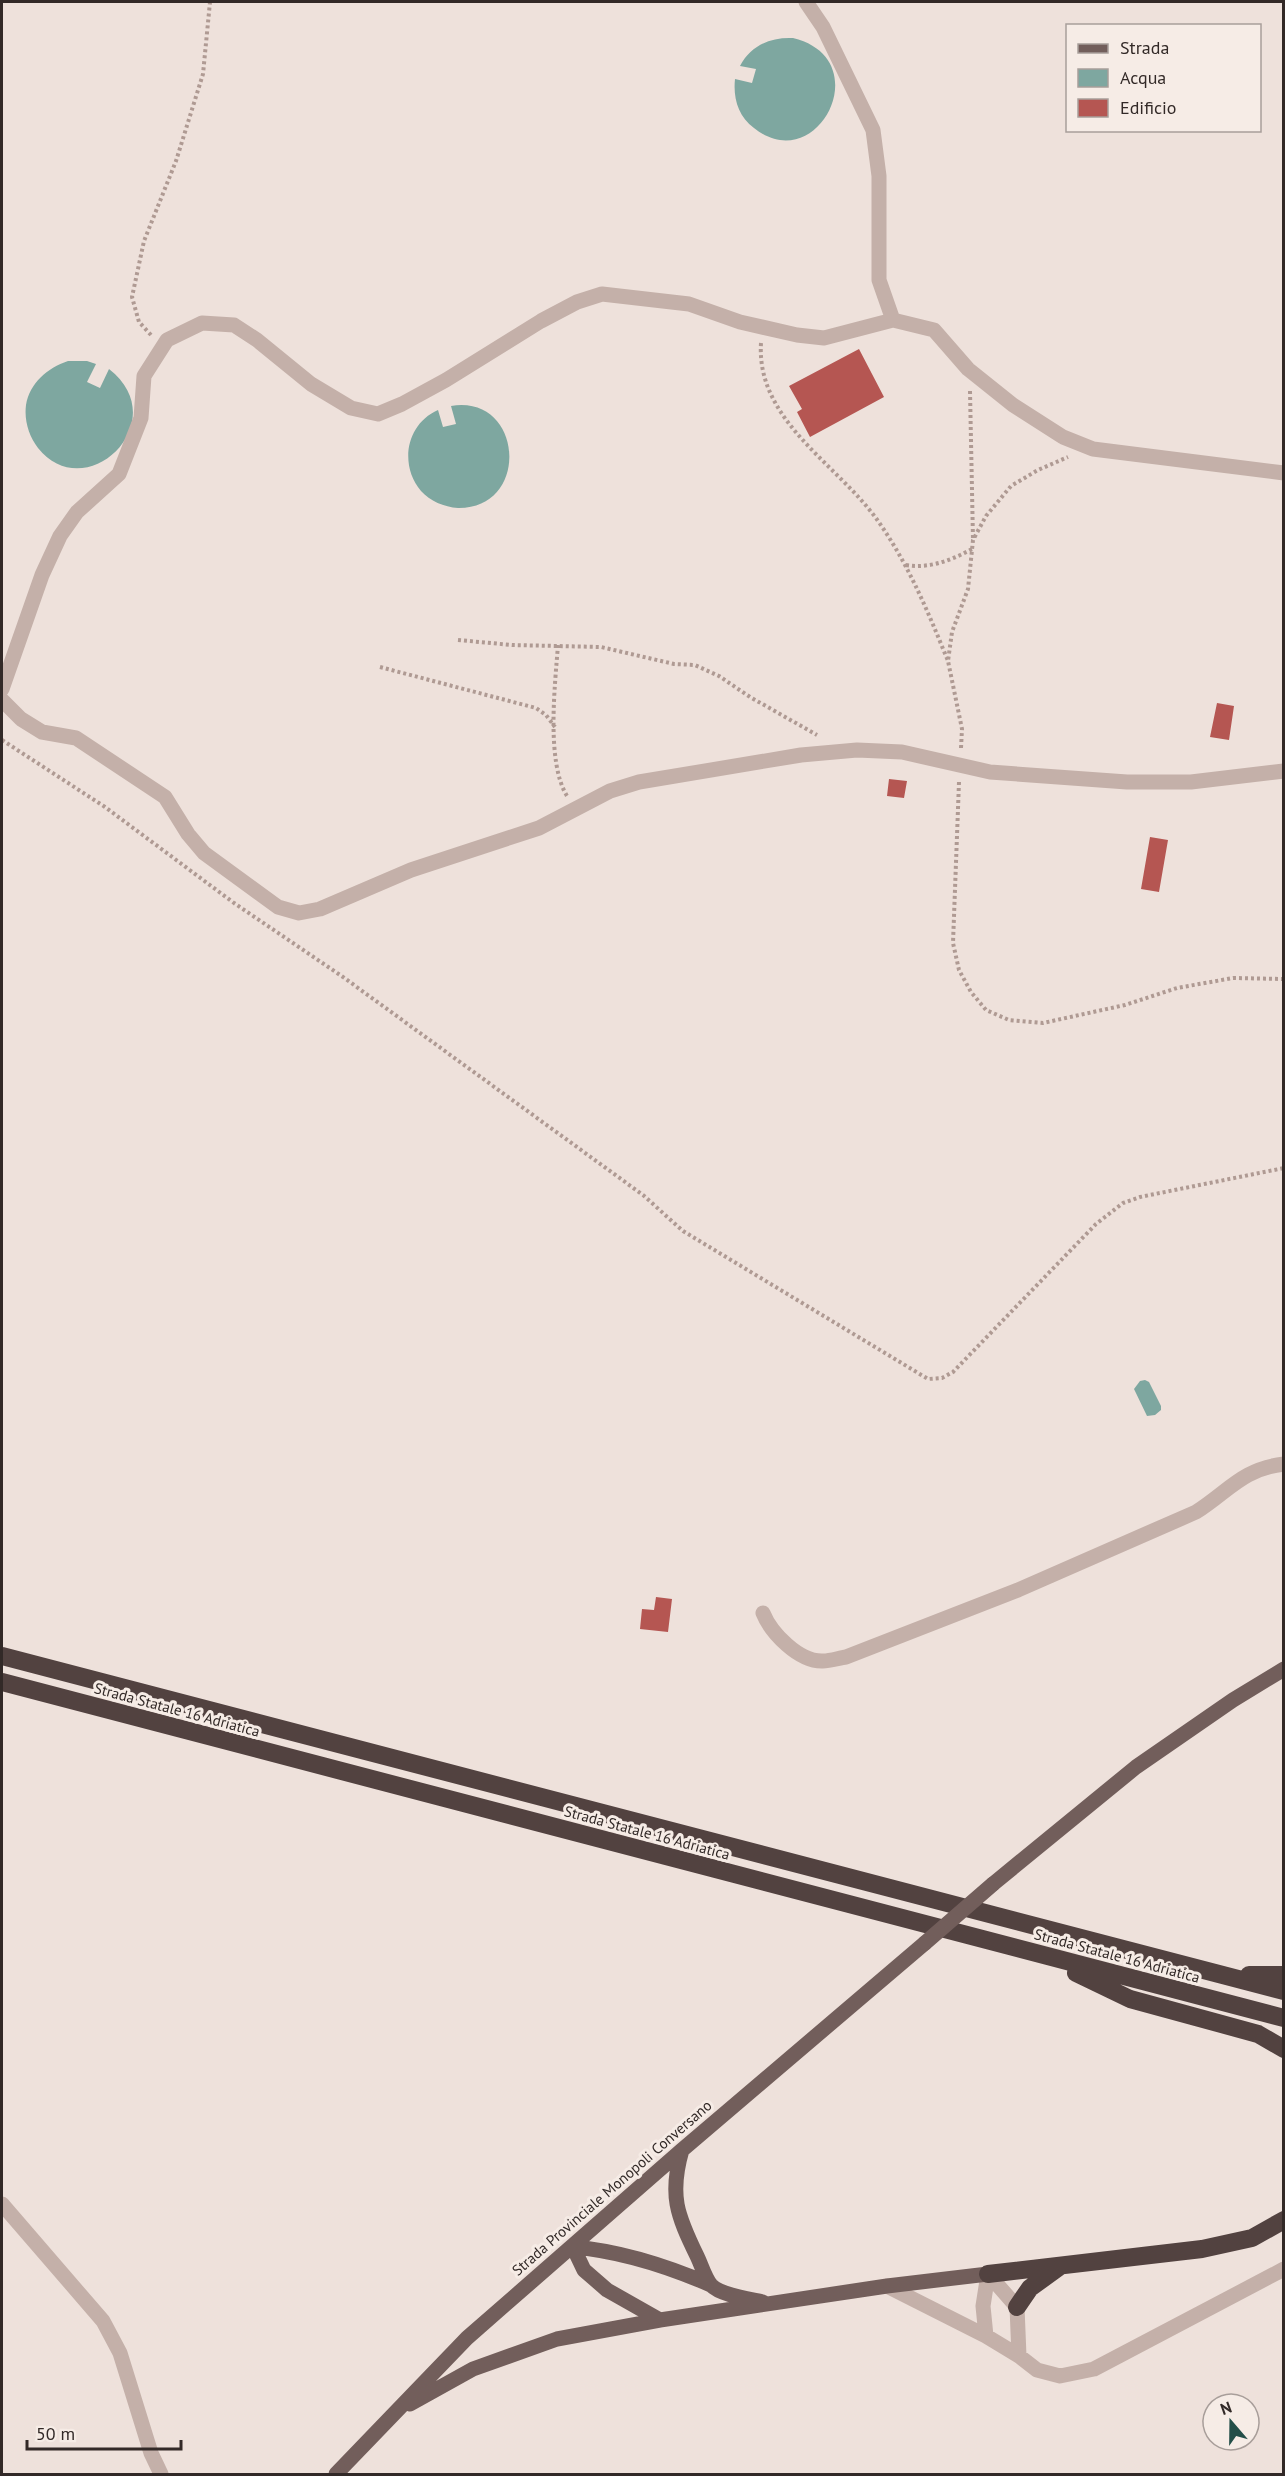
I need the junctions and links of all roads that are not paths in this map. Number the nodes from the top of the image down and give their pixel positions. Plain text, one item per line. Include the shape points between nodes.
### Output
1 (806, 2) edge
2 (893, 320) junction
3 (1284, 473) edge
4 (2, 689) edge
5 (2, 700) edge
6 (1284, 771) edge
7 (1284, 1464) edge
8 (763, 1613) dead end
9 (2, 1656) edge
10 (1284, 1669) edge
11 (2, 1682) edge
12 (1039, 1955) junction
13 (1220, 1974) junction
14 (1284, 1975) edge
15 (1284, 1991) edge
16 (1284, 2018) edge
17 (1284, 2049) edge
18 (682, 2150) junction
19 (2, 2204) edge
20 (1284, 2220) edge
21 (573, 2247) junction
22 (1060, 2266) junction
23 (1284, 2269) edge
24 (988, 2274) junction
25 (711, 2285) junction
26 (887, 2286) junction
27 (772, 2304) junction
28 (1017, 2307) junction
29 (660, 2320) junction
30 (987, 2336) junction
31 (1020, 2356) junction
32 (394, 2413) junction
33 (161, 2475) edge
34 (336, 2475) edge

1 - 2 street via 824,27 873,130 879,176 879,280
2 - 3 street via 934,330 965,366 1013,405 1063,437 1094,449
2 - 4 street via 824,338 740,322 689,304 602,294 541,321 446,380 378,414 351,408 310,384 234,325 202,323 167,340 144,376 141,418 119,474 77,512 60,536
5 - 6 street via 42,732 76,738 165,797 204,853 278,908 299,913 320,909 411,870 539,828 610,791 639,782 801,754 902,752 990,772 1127,782 1191,782
7 - 8 street via 1264,1466 1242,1477 1196,1512 1018,1590 846,1657 821,1662 794,1652 768,1626
9 - 13 highway, Strada Statale 16 Adriatica
10 - 18 main road, Strada Provinciale Monopoli Conversano, bridge via 1136,1767
11 - 12 highway, Strada Statale 16 Adriatica
12 - 16 highway, Strada Statale 16 Adriatica
12 - 17 highway via 1130,1999 1258,2034
13 - 14 highway
13 - 15 highway, Strada Statale 16 Adriatica
18 - 21 main road, Strada Provinciale Monopoli Conversano
18 - 25 main road via 675,2174 675,2195 682,2228
19 - 33 street via 103,2321 120,2353
20 - 22 highway via 1252,2238 1202,2249
21 - 25 main road via 607,2250 682,2272
21 - 29 main road via 584,2270 607,2290
21 - 32 main road, Strada Provinciale Monopoli Conversano via 467,2338
22 - 24 highway
22 - 28 highway via 1030,2288
23 - 31 street via 1095,2369 1060,2376 1037,2370
24 - 26 main road
24 - 28 street
24 - 30 street via 983,2306
25 - 27 main road via 732,2295
26 - 27 main road
26 - 30 street
27 - 29 main road
28 - 31 street
29 - 32 main road via 557,2339 503,2357 472,2369
30 - 31 street
32 - 34 main road, Strada Provinciale Monopoli Conversano

